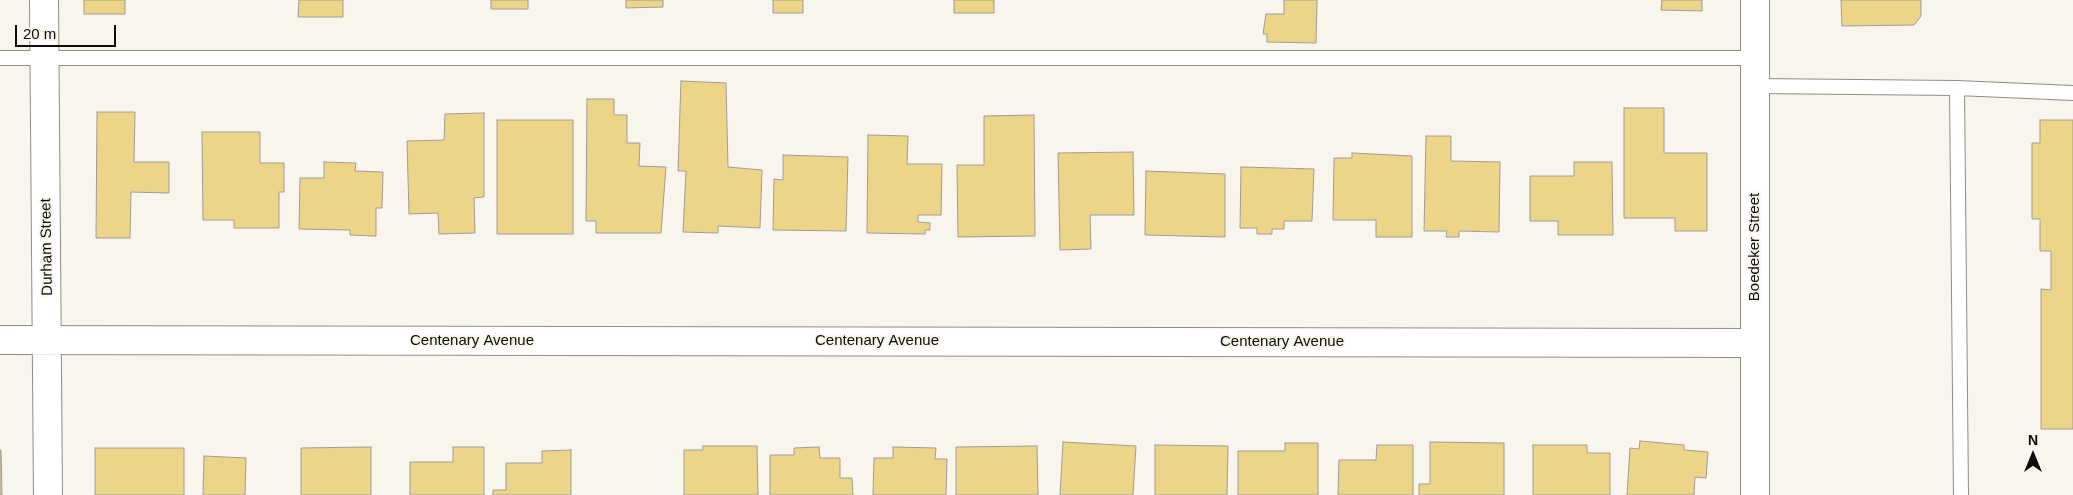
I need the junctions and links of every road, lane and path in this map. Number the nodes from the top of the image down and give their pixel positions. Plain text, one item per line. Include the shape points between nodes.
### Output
1 (44, 0) edge
2 (1755, 0) edge
3 (0, 58) edge
4 (44, 58) junction
5 (1755, 58) junction
6 (1756, 86) junction
7 (1957, 88) junction
8 (2073, 93) edge
9 (0, 340) edge
10 (48, 340) junction
11 (1754, 343) junction
12 (48, 495) edge
13 (1755, 495) edge
14 (1961, 495) edge

1 - 4 street, Durham Street
2 - 5 street, Boedeker Street
3 - 4 lane
4 - 5 lane
4 - 10 street, Durham Street
5 - 6 street, Boedeker Street
6 - 7 lane
6 - 11 street, Boedeker Street
7 - 8 lane
7 - 14 lane
9 - 10 street, Centenary Avenue
10 - 11 street, Centenary Avenue
10 - 12 street, Durham Street
11 - 13 street, Boedeker Street

